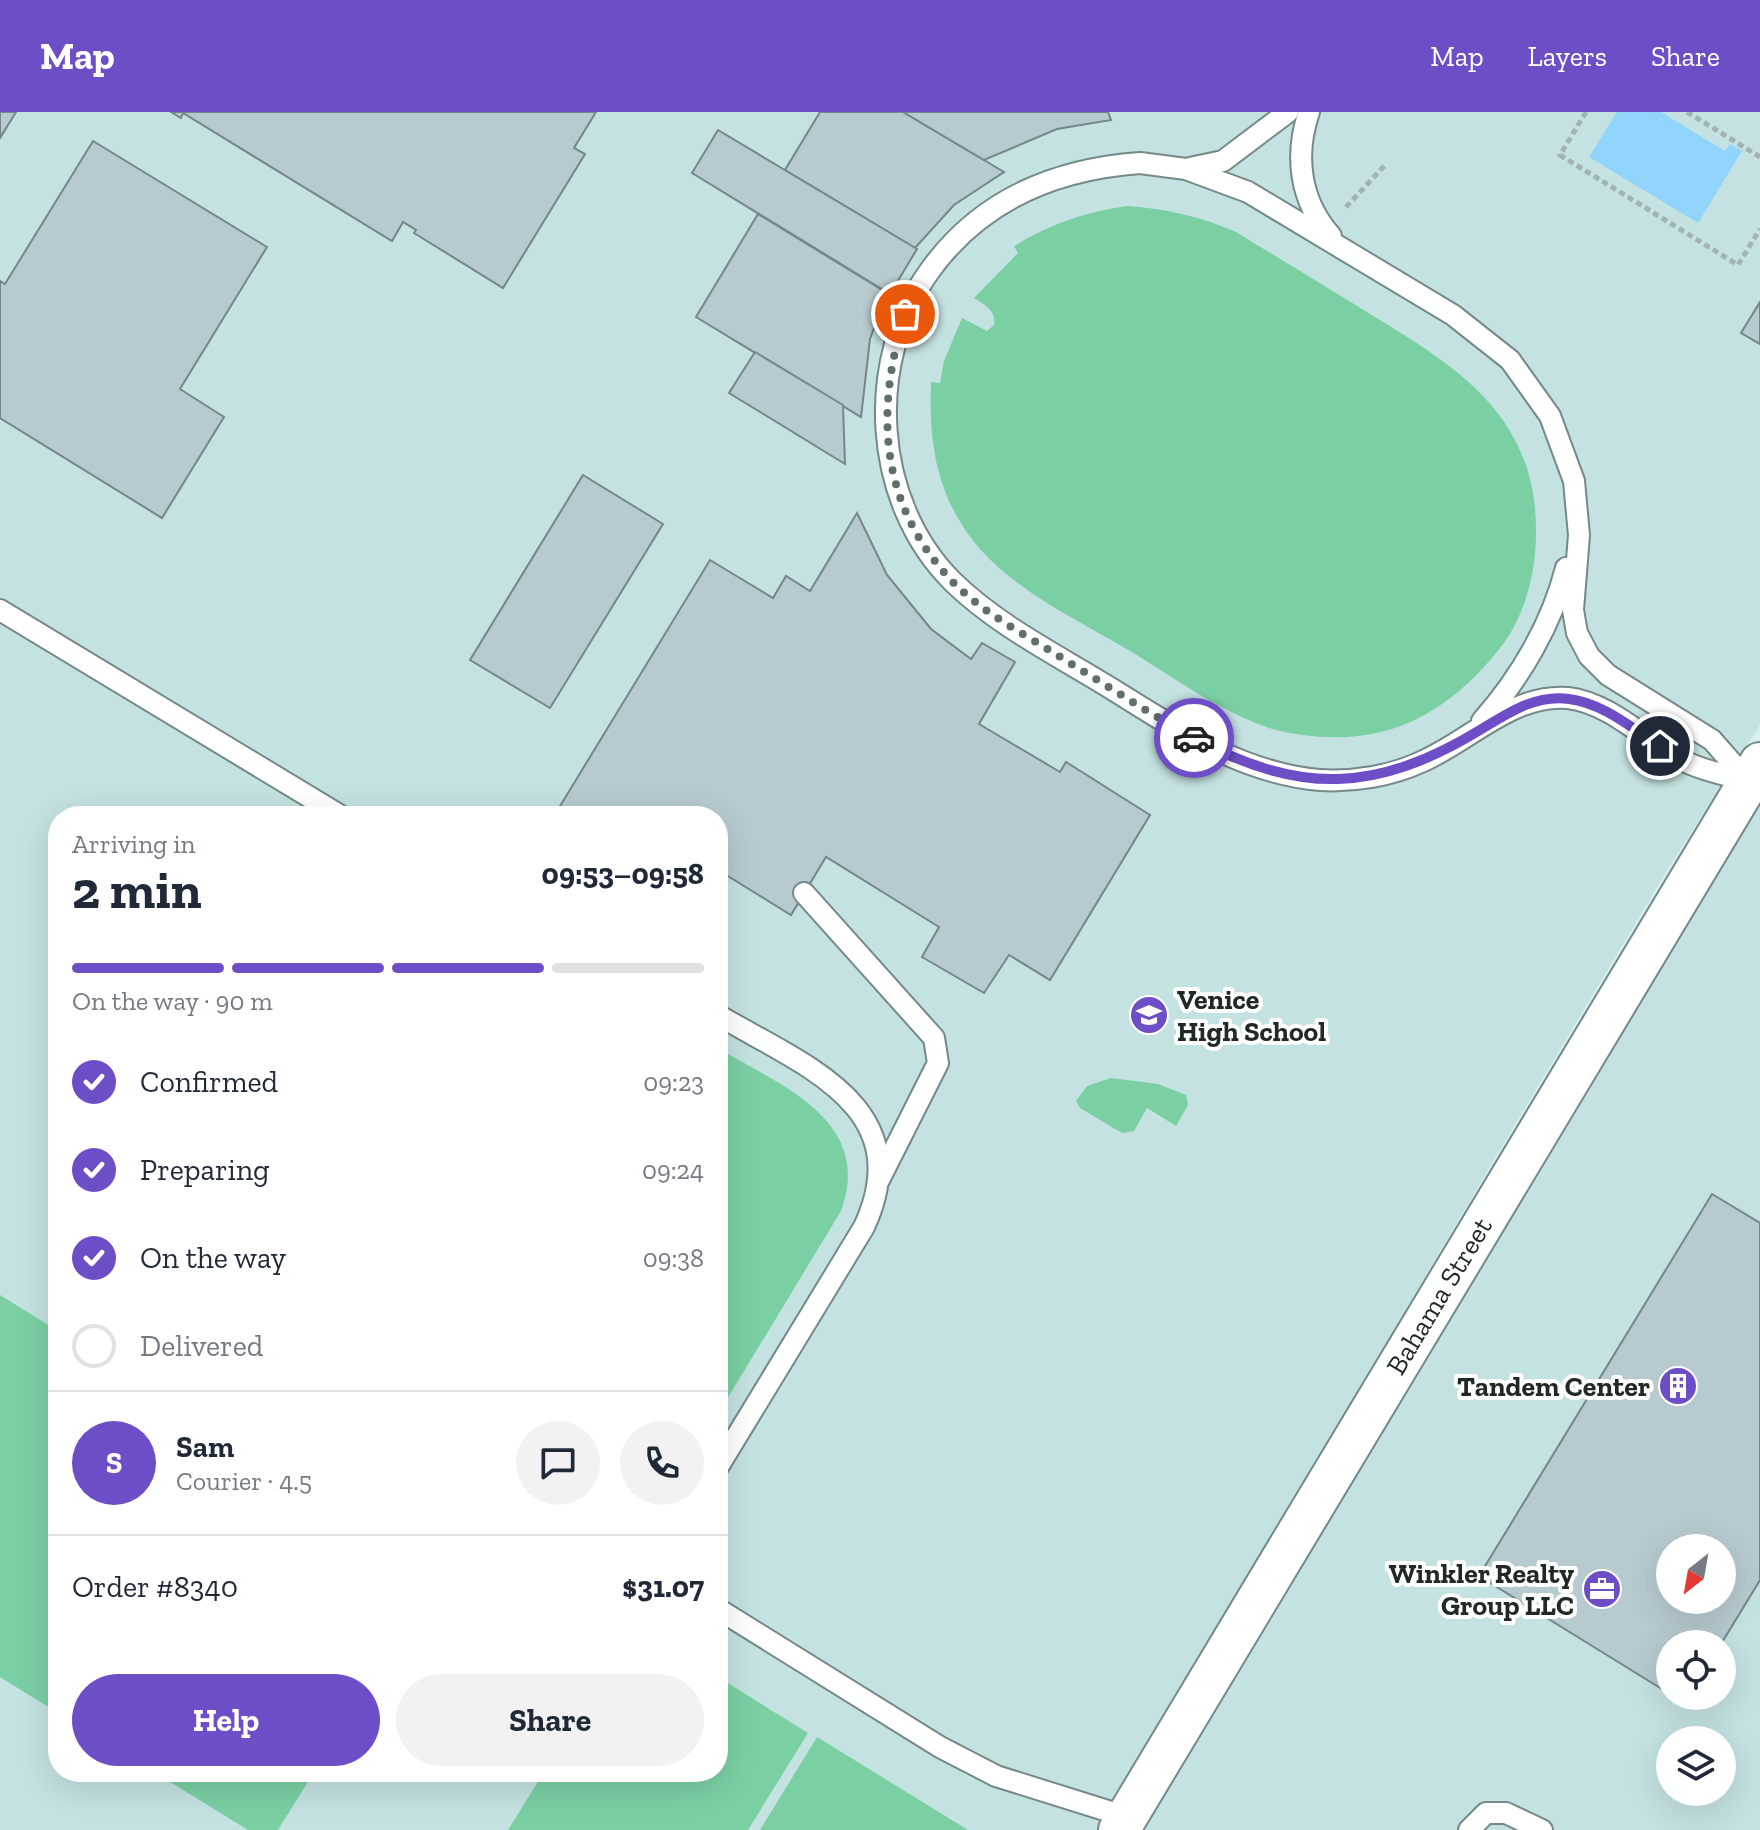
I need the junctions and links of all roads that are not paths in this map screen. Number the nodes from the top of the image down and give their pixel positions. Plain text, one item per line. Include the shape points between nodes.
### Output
1 (1288, 112) edge
2 (1309, 112) edge
3 (1186, 169) junction
4 (1342, 248) junction
5 (1578, 509) junction
6 (0, 610) edge
7 (1451, 746) junction
8 (1756, 778) edge
9 (324, 806) edge
10 (804, 893) dead end
11 (728, 1021) edge
12 (879, 1181) junction
13 (728, 1451) edge
14 (728, 1615) edge
15 (1131, 1826) edge
16 (1469, 1830) edge
17 (1542, 1830) edge

1 - 3 lane via 1223,161
2 - 4 lane via 1301,175 1320,223
3 - 4 lane via 1248,192
3 - 7 lane via 1140,163 1053,178 994,207 932,267 905,314 887,395 892,467 908,518 952,581 996,617 1226,754 1287,775 1341,780 1396,772
4 - 5 lane via 1453,315 1510,360 1531,385 1563,445
5 - 7 lane via 1564,575 1543,629 1497,704
5 - 8 lane via 1573,610 1589,656 1608,675 1712,740
6 - 9 lane
7 - 8 lane via 1510,710 1568,698 1607,713 1687,763
8 - 15 street, Bahama Street
10 - 12 lane via 934,1038 939,1050 938,1063
11 - 12 lane via 844,1092 872,1131
12 - 13 lane via 864,1227
14 - 15 lane via 940,1747 996,1776
16 - 17 lane via 1486,1813 1506,1813

